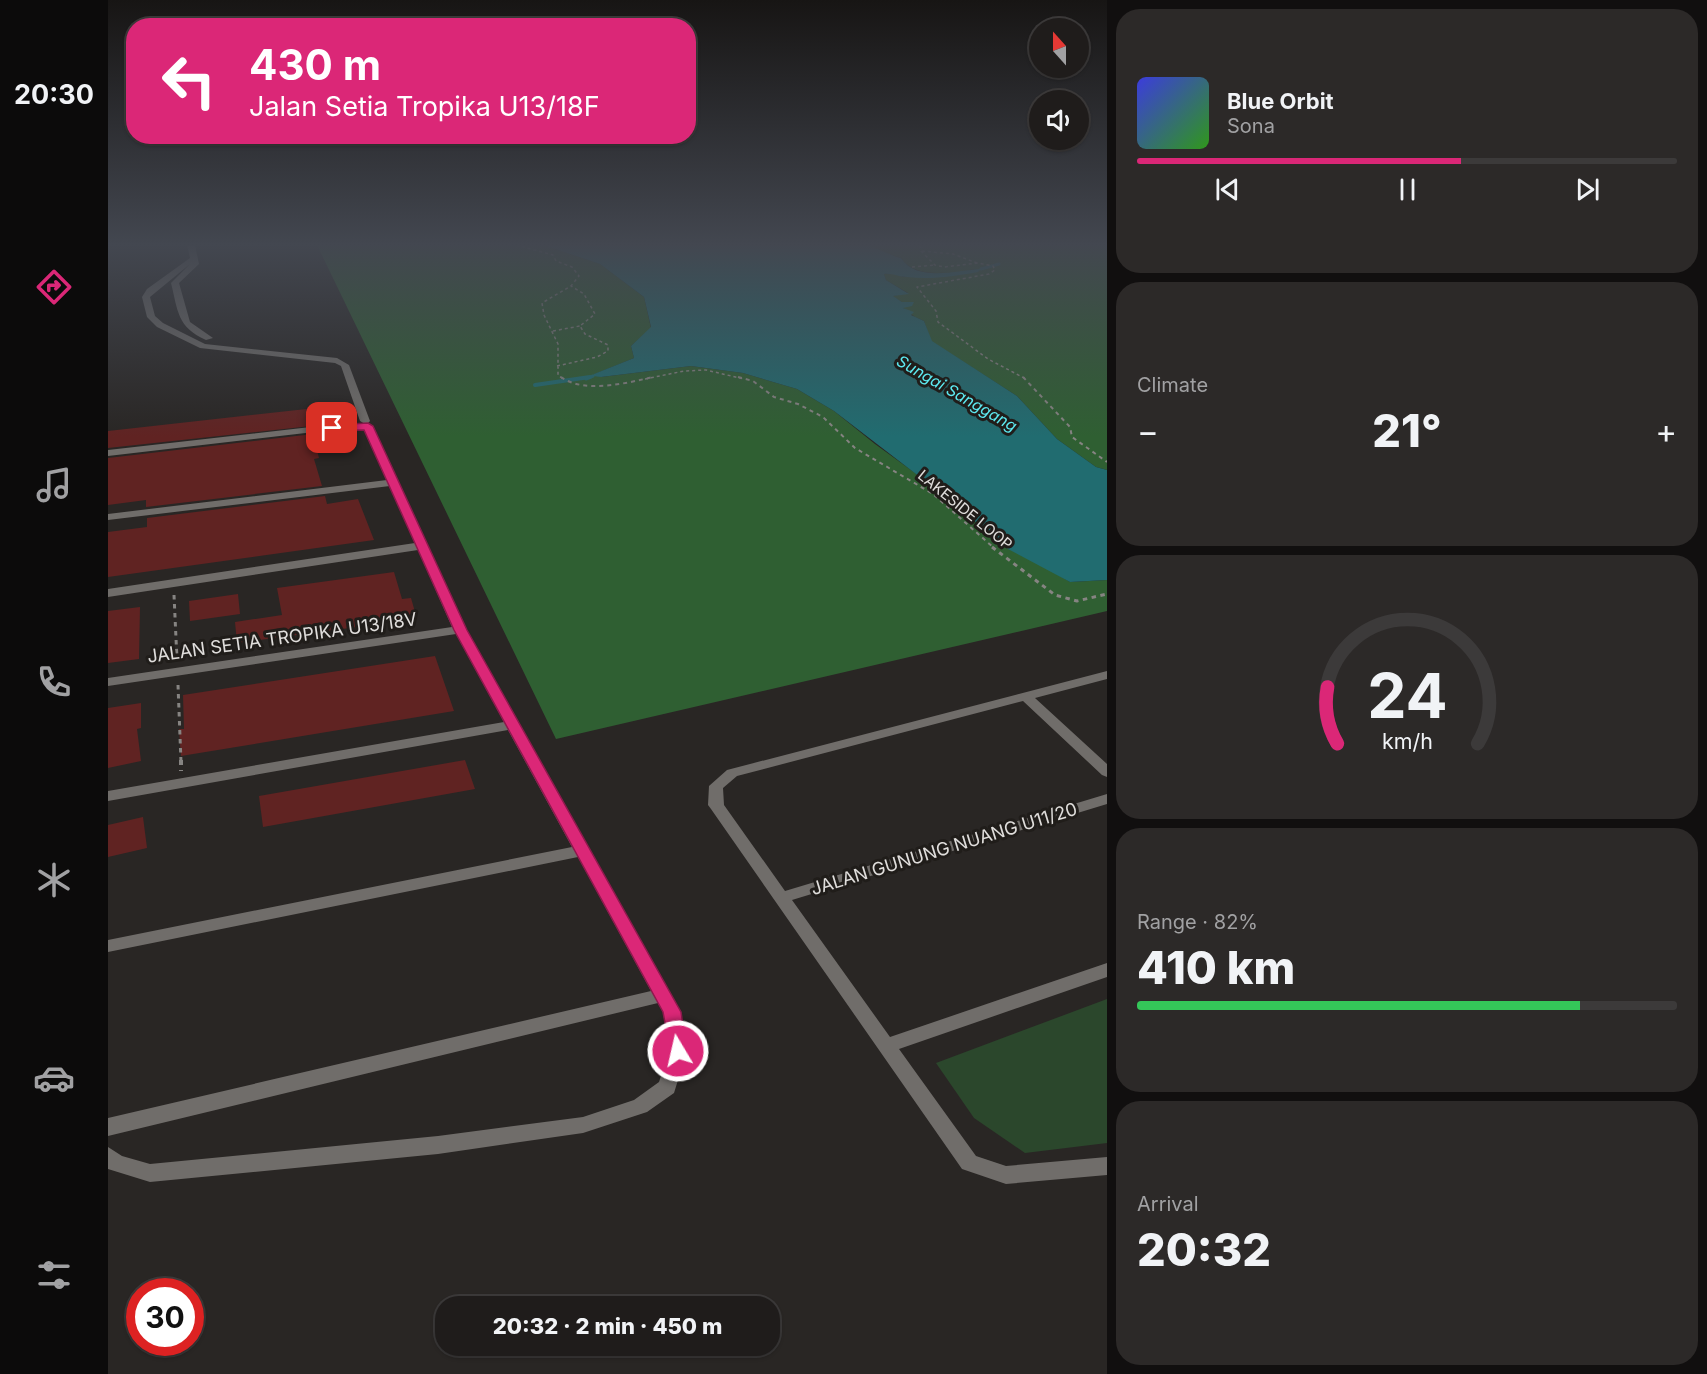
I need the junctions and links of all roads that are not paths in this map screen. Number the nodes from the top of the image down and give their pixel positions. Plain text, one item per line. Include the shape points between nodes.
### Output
1 (149, 309) edge
2 (182, 309) edge
3 (247, 351) junction
4 (366, 424) junction
5 (108, 453) edge
6 (392, 483) junction
7 (108, 517) edge
8 (420, 546) junction
9 (108, 593) edge
10 (460, 630) junction
11 (1107, 675) edge
12 (108, 682) edge
13 (1025, 696) junction
14 (512, 725) junction
15 (1107, 772) edge
16 (108, 796) edge
17 (1107, 799) edge
18 (583, 850) junction
19 (781, 898) junction
20 (108, 945) edge
21 (1107, 970) edge
22 (663, 995) junction
23 (886, 1046) junction
24 (108, 1128) edge
25 (108, 1156) edge
26 (1107, 1166) edge

1 - 3 street via 160,325 203,346
2 - 3 street via 190,329
3 - 4 street via 326,359 345,365
4 - 5 street
4 - 6 street
6 - 7 street
6 - 8 street
8 - 9 street
8 - 10 street
10 - 12 street, JALAN SETIA TROPIKA U13/18V
10 - 14 street
11 - 13 street
13 - 15 street
13 - 19 street via 732,773 716,786 716,805
14 - 16 street
14 - 18 street
17 - 19 street, JALAN GUNUNG NUANG U11/20
18 - 20 street
18 - 22 street
19 - 23 street
21 - 23 street
22 - 24 street
22 - 25 street via 672,1012 678,1051 667,1087 640,1106 583,1125 438,1145 150,1173 116,1163
23 - 26 street via 969,1163 1006,1175

